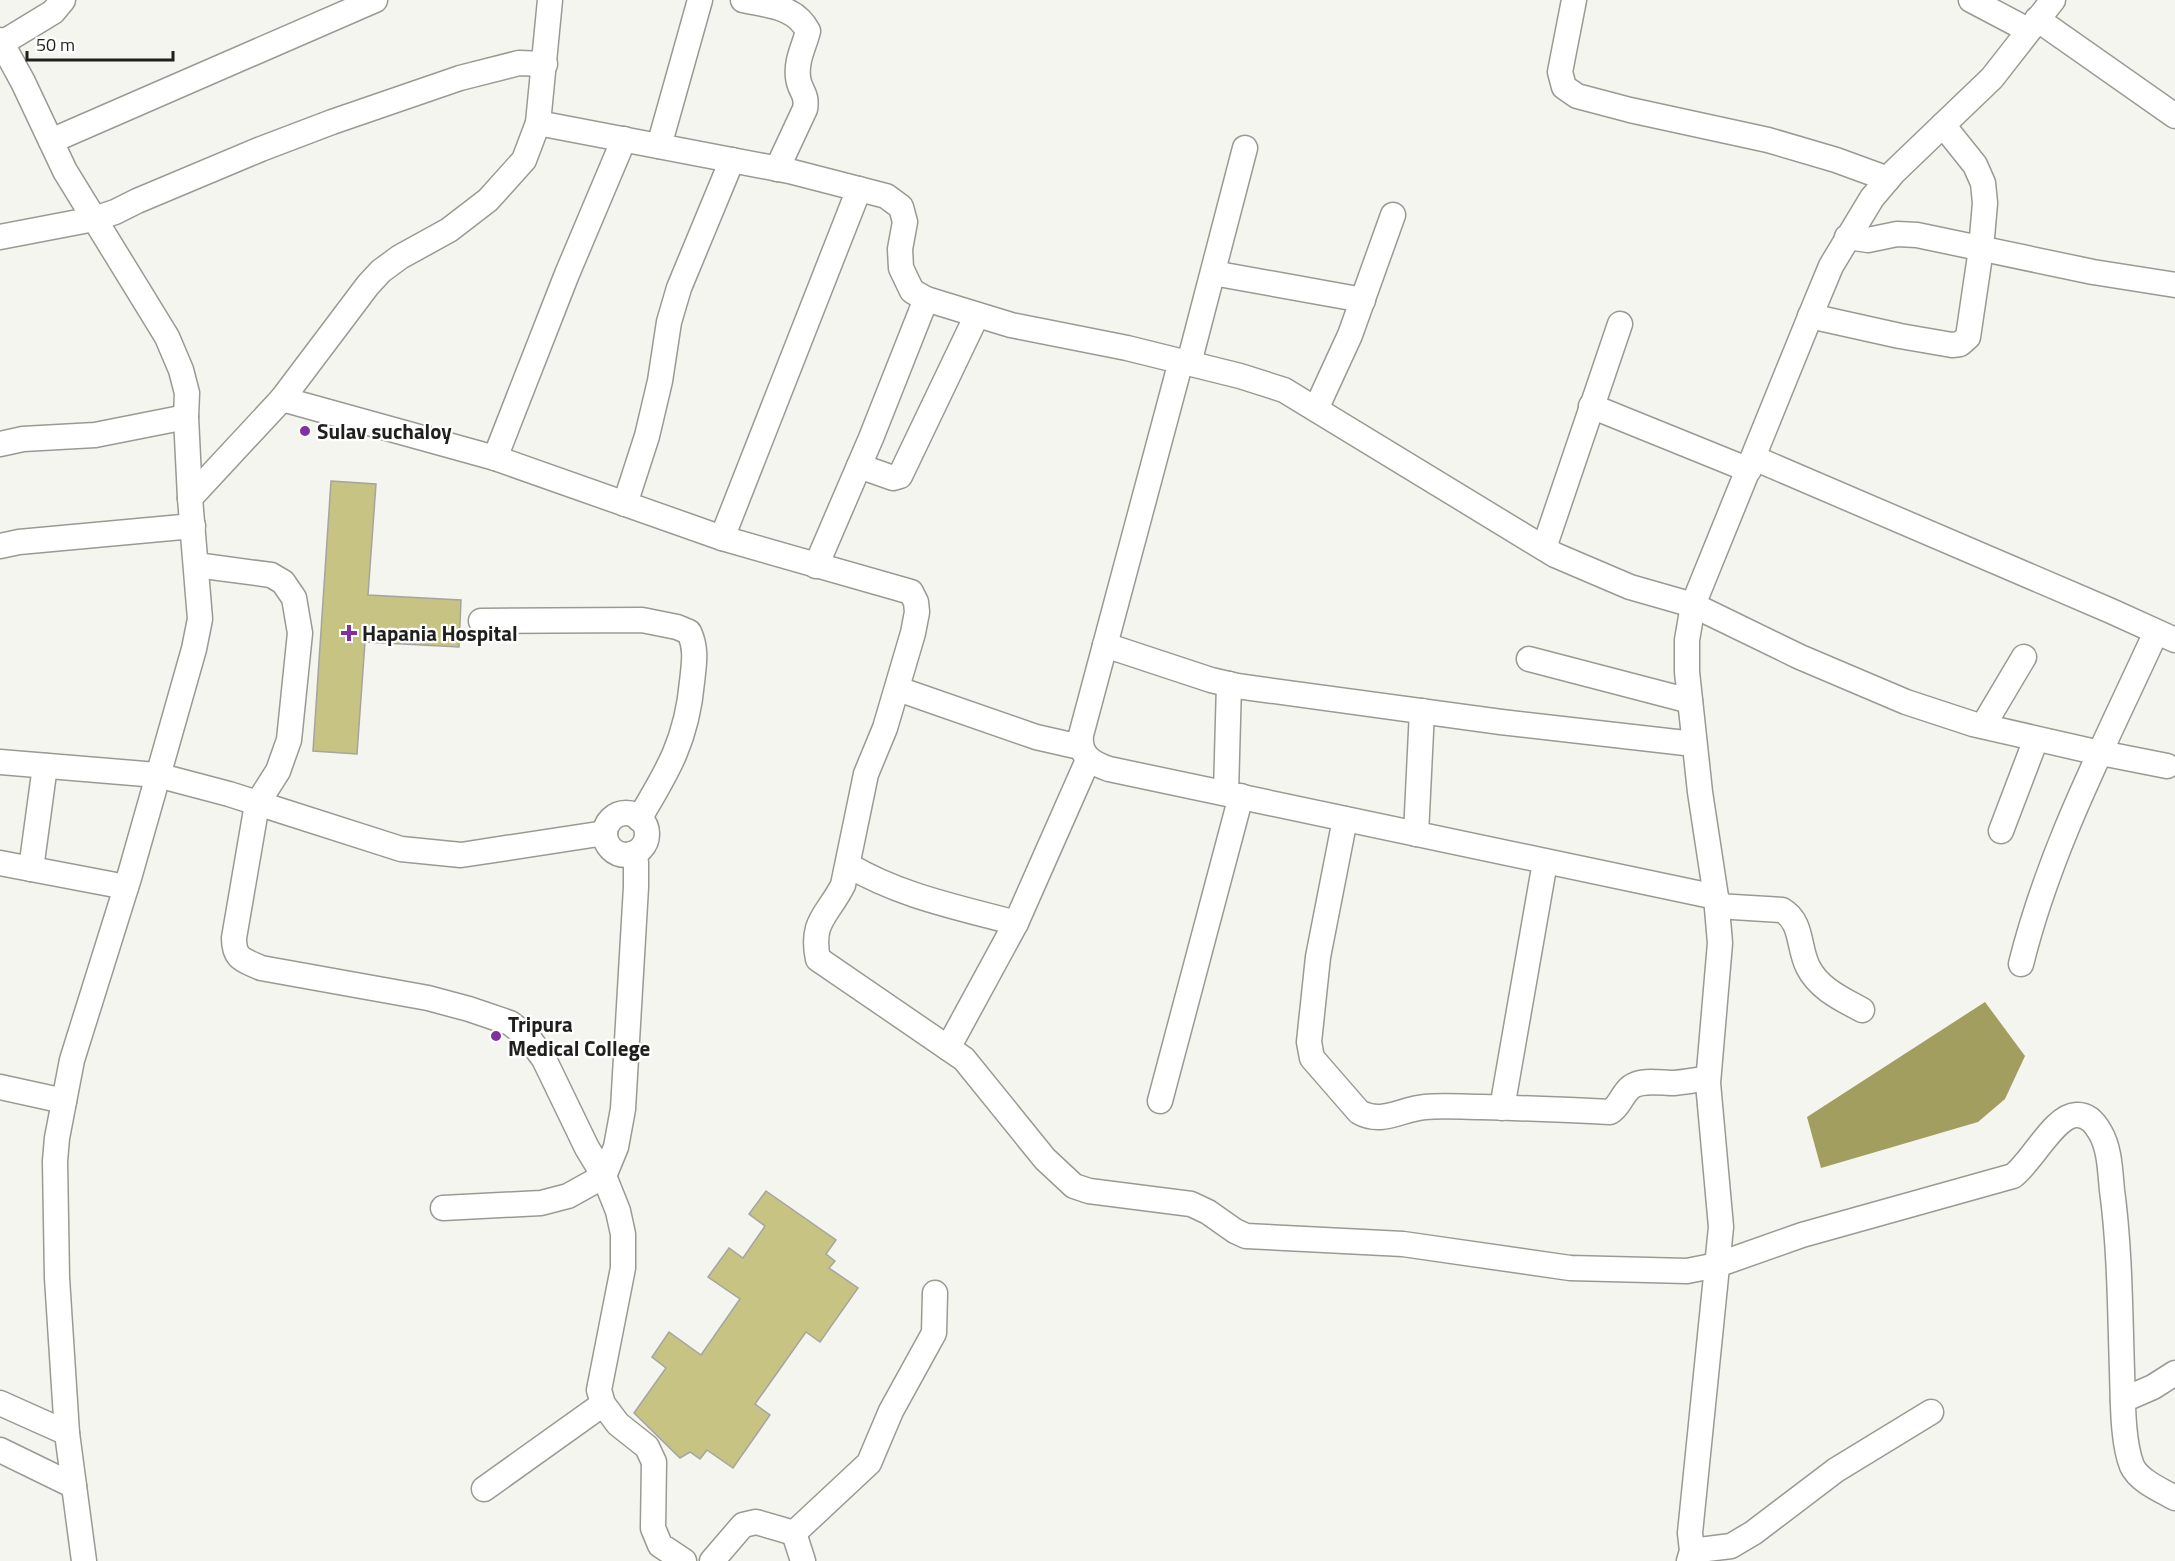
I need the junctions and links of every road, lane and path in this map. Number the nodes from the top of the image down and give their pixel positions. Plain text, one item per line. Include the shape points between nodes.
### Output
1 (63, 0) edge
2 (375, 0) edge
3 (550, 0) edge
4 (700, 0) edge
5 (743, 0) edge
6 (1574, 0) edge
7 (1971, 0) edge
8 (2053, 0) edge
9 (2033, 24) junction
10 (1, 41) edge
11 (544, 64) junction
12 (2175, 116) edge
13 (538, 123) junction
14 (1943, 125) junction
15 (624, 139) junction
16 (51, 141) junction
17 (659, 146) junction
18 (1245, 148) dead end
19 (732, 160) junction
20 (777, 169) junction
21 (1888, 179) junction
22 (859, 189) junction
23 (1393, 215) dead end
24 (94, 219) junction
25 (0, 237) edge
26 (1848, 237) junction
27 (1981, 249) junction
28 (1213, 273) junction
29 (2175, 285) edge
30 (926, 299) junction
31 (1363, 300) junction
32 (977, 315) junction
33 (1810, 316) junction
34 (1620, 324) dead end
35 (1185, 362) junction
36 (282, 399) junction
37 (1591, 406) junction
38 (1316, 409) junction
39 (186, 417) junction
40 (0, 444) edge
41 (495, 458) junction
42 (1752, 464) junction
43 (859, 466) junction
44 (190, 498) junction
45 (625, 504) junction
46 (193, 526) junction
47 (722, 538) junction
48 (0, 546) edge
49 (1544, 548) junction
50 (196, 565) junction
51 (816, 566) junction
52 (1693, 605) junction
53 (481, 621) dead end
54 (2166, 636) edge
55 (1105, 645) junction
56 (2024, 657) dead end
57 (1529, 659) dead end
58 (1229, 684) junction
59 (897, 689) junction
60 (1690, 701) junction
61 (1422, 711) junction
62 (1983, 726) junction
63 (2036, 739) junction
64 (1695, 744) junction
65 (1084, 753) junction
66 (2101, 753) junction
67 (0, 762) edge
68 (45, 766) junction
69 (2167, 766) dead end
70 (157, 775) junction
71 (1233, 794) junction
72 (256, 804) junction
73 (639, 819) junction
74 (1345, 819) junction
75 (2001, 831) dead end
76 (605, 833) junction
77 (1416, 834) junction
78 (631, 854) junction
79 (1545, 862) junction
80 (0, 863) edge
81 (848, 865) junction
82 (31, 869) junction
83 (126, 887) junction
84 (1716, 901) junction
85 (1016, 923) junction
86 (2021, 964) dead end
87 (1862, 1010) dead end
88 (948, 1048) junction
89 (1708, 1078) junction
90 (0, 1087) edge
91 (64, 1101) junction
92 (1160, 1101) dead end
93 (1502, 1108) junction
94 (604, 1176) junction
95 (443, 1208) dead end
96 (1718, 1265) junction
97 (935, 1293) dead end
98 (2175, 1374) edge
99 (2123, 1400) junction
100 (0, 1403) edge
101 (603, 1404) junction
102 (1931, 1412) dead end
103 (67, 1433) junction
104 (0, 1450) edge
105 (74, 1486) junction
106 (484, 1489) dead end
107 (2175, 1498) edge
108 (794, 1533) junction
109 (1691, 1556) edge
110 (84, 1561) edge
111 (684, 1561) edge
112 (712, 1561) edge
113 (803, 1561) edge

1 - 10 street via 53,12
2 - 16 street
3 - 11 street
4 - 17 street
5 - 20 street via 786,9 802,19 808,31 798,59 798,80 807,98 805,109
6 - 21 street via 1560,72 1564,87 1577,96 1768,140
7 - 9 street
8 - 9 street
9 - 12 street
9 - 14 street via 1992,78
10 - 16 street
11 - 13 street
11 - 24 street via 519,63 460,78 292,137
13 - 15 street
13 - 36 street via 524,160 488,200 449,230 381,271
14 - 21 street
14 - 27 street via 1976,165 1983,183
15 - 17 street
15 - 41 street
16 - 24 street
17 - 19 street
18 - 28 street
19 - 20 street
19 - 45 street via 679,288 647,436
20 - 22 street
21 - 26 street
22 - 30 street via 886,196 901,207 905,222 901,268 912,291
22 - 47 street
23 - 31 street
24 - 25 street
24 - 39 street via 167,337 187,393
26 - 27 street via 1868,240 1897,234
26 - 33 street
27 - 29 street
27 - 33 street via 1968,337 1960,344 1900,336
28 - 31 street
28 - 35 street
30 - 32 street
30 - 43 street
31 - 38 street
32 - 35 street
32 - 43 street via 900,476 893,478
33 - 42 street
34 - 37 street
35 - 38 street via 1269,384
35 - 55 street
36 - 41 street
36 - 44 street
37 - 42 street
37 - 49 street
38 - 49 street
39 - 40 street via 95,435
39 - 44 street
41 - 45 street
42 - 52 street
42 - 54 street
43 - 51 street
44 - 46 street
45 - 47 street
46 - 48 street
46 - 50 street
47 - 51 street
49 - 52 street via 1630,587
50 - 70 street via 200,619
50 - 72 street via 271,575 283,582 294,598 300,633 289,740 278,771
51 - 59 street via 910,592 917,612
52 - 60 street via 1687,640
52 - 62 street via 1906,702
53 - 73 street via 642,620 689,632 695,646 689,712 680,744
54 - 66 street
55 - 58 street
55 - 65 street via 1080,735
56 - 62 street
57 - 60 street
58 - 61 street
58 - 71 street
59 - 65 street
59 - 81 street via 866,774
60 - 64 street
61 - 64 street
61 - 77 street
62 - 63 street
63 - 66 street
63 - 75 street
64 - 84 street
65 - 71 street via 1109,768
65 - 85 street
66 - 69 street
66 - 86 street via 2043,890
67 - 68 street
68 - 70 street
68 - 82 street
70 - 72 street
70 - 83 street
71 - 74 street
71 - 92 street
72 - 76 street via 401,849 461,855
72 - 94 street via 234,938 234,950 240,958 261,968 428,998 510,1023 528,1037 544,1059
73 - 76 street via 634,814 620,813 609,821
73 - 78 street via 646,836 642,847
74 - 77 street
74 - 93 street via 1318,957 1309,1042 1312,1058 1350,1103 1369,1118 1379,1119 1410,1108
76 - 78 street via 613,850
77 - 79 street
78 - 94 street via 636,862 636,887 623,1109 616,1147
79 - 84 street
79 - 93 street
80 - 82 street
81 - 85 street via 908,894
81 - 88 street via 843,885 818,927 814,943 818,959
82 - 83 street
83 - 91 street via 72,1060
84 - 87 street via 1782,910 1790,915 1816,979
84 - 89 street via 1720,944
85 - 88 street
88 - 96 street via 964,1059 1045,1159 1074,1186 1191,1204 1246,1236 1403,1244 1570,1268 1678,1271
89 - 93 street via 1634,1085 1610,1112
89 - 96 street via 1721,1227
90 - 91 street
91 - 103 street via 55,1182
94 - 95 street via 568,1196 541,1203
94 - 101 street via 623,1234 623,1268 599,1390
96 - 99 street via 1802,1235 2013,1176 2023,1169 2062,1119 2077,1115 2090,1118 2101,1133 2108,1156 2116,1219
96 - 109 street via 1690,1533
97 - 108 street via 934,1333 891,1411 869,1463
98 - 99 street
99 - 107 street via 2133,1468 2146,1482
100 - 103 street
101 - 106 street
101 - 111 street via 618,1424 647,1447 654,1462 653,1528 660,1545
102 - 109 street via 1836,1470 1746,1538
103 - 105 street
104 - 105 street
105 - 110 street
108 - 112 street via 756,1522 742,1526
108 - 113 street

